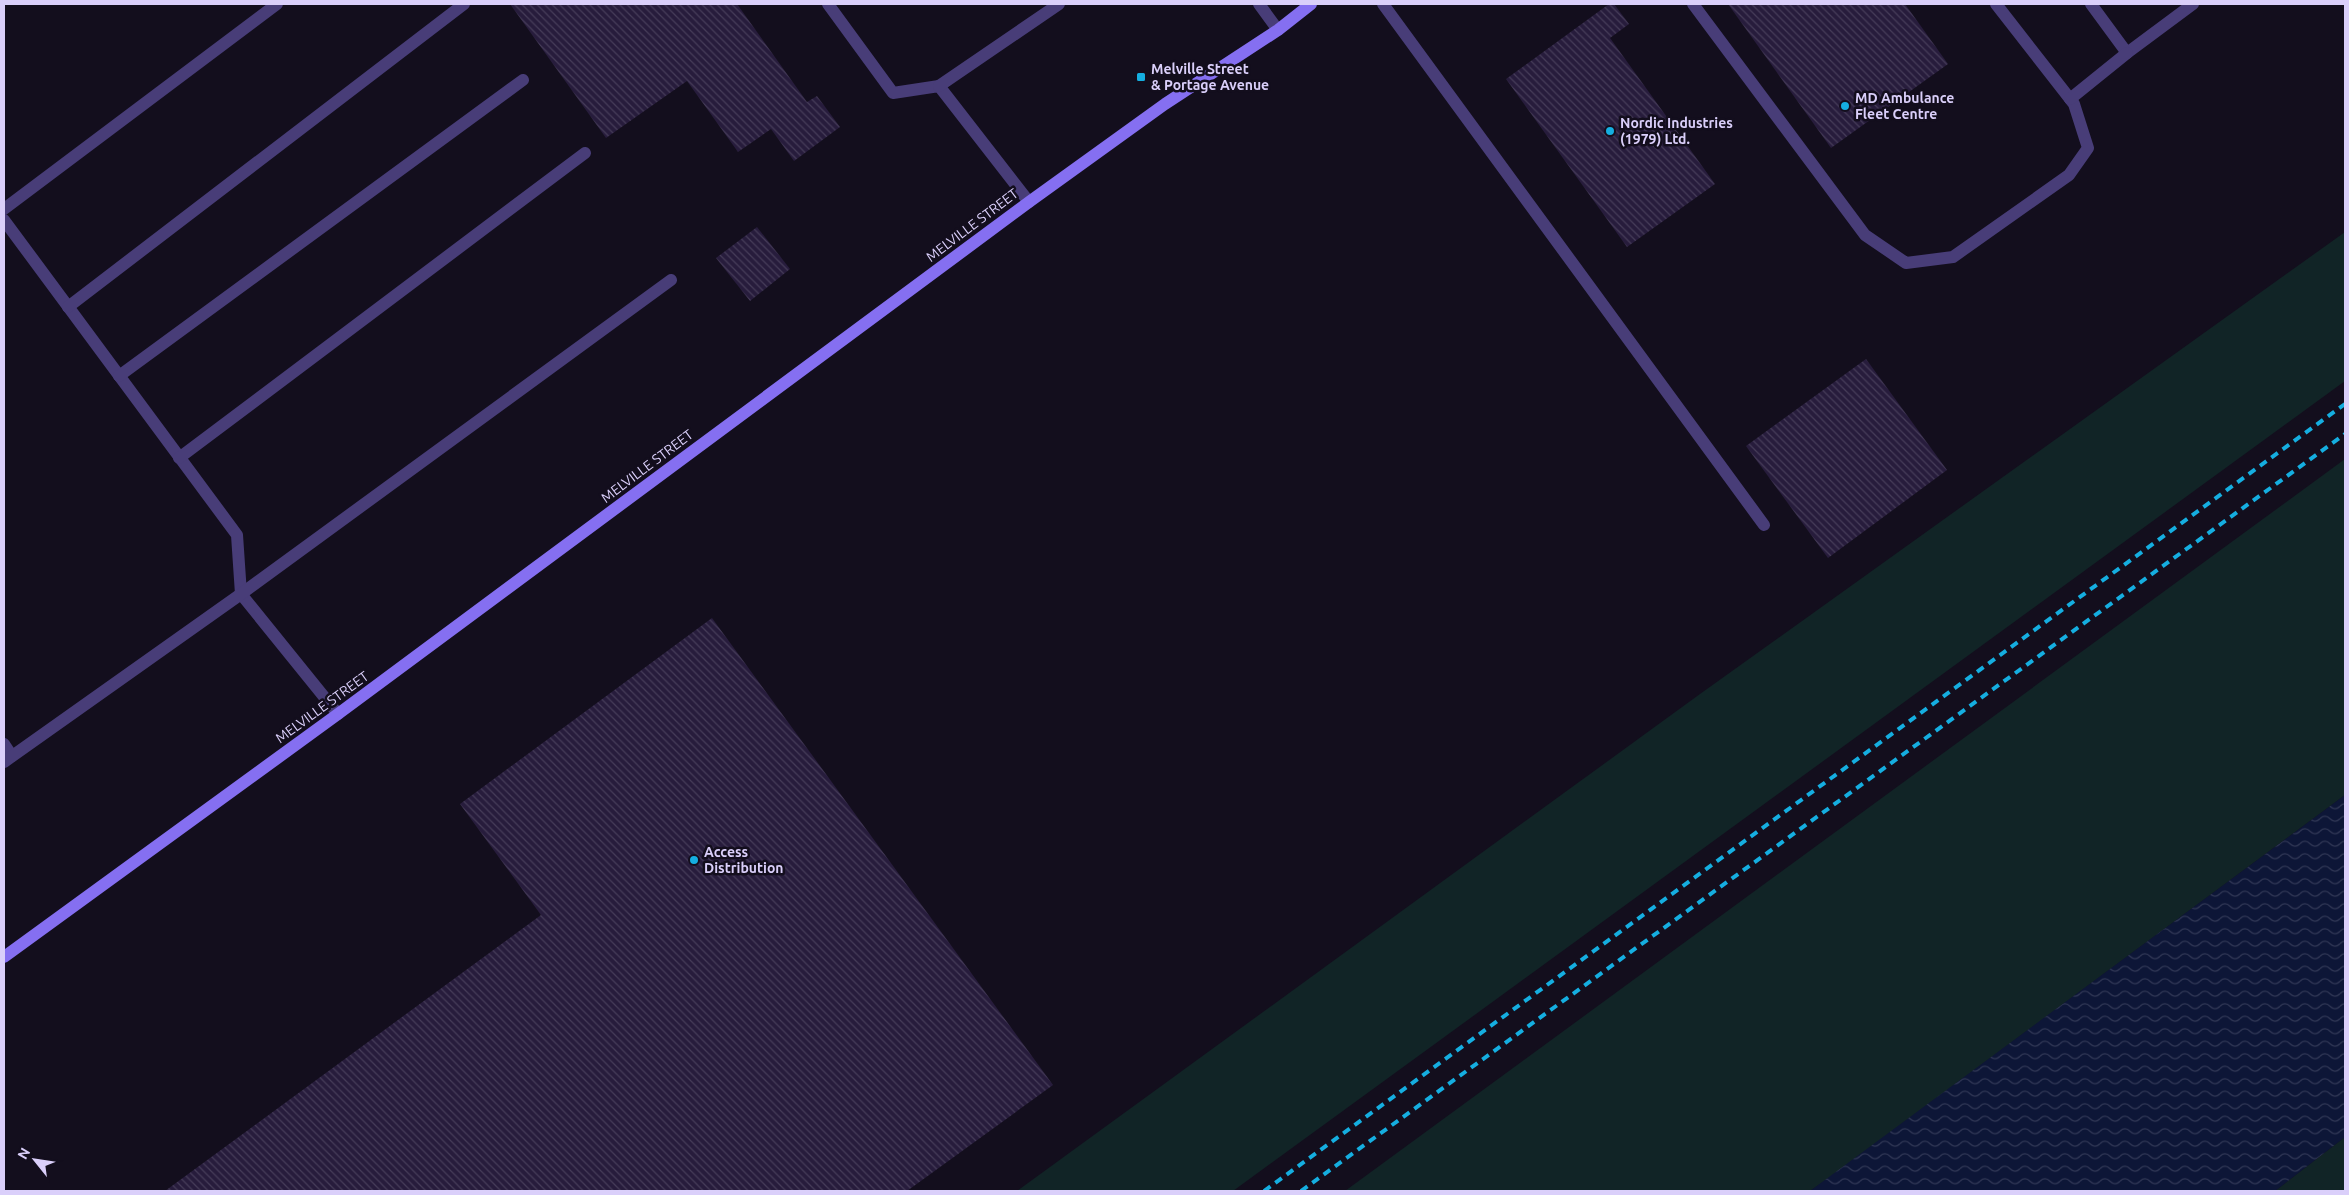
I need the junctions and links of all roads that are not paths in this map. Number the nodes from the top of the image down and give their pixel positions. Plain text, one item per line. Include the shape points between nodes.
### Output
1 (277, 4) edge
2 (464, 4) edge
3 (828, 4) edge
4 (1059, 4) edge
5 (1259, 4) edge
6 (1311, 4) edge
7 (1382, 4) edge
8 (1693, 4) edge
9 (1996, 4) edge
10 (2091, 4) edge
11 (2193, 4) edge
12 (1278, 30) junction
13 (2127, 53) junction
14 (523, 80) dead end
15 (939, 86) junction
16 (2070, 99) junction
17 (585, 153) dead end
18 (1029, 202) junction
19 (4, 209) edge
20 (4, 220) edge
21 (671, 280) dead end
22 (68, 307) junction
23 (119, 376) junction
24 (179, 458) junction
25 (1764, 525) dead end
26 (241, 594) junction
27 (338, 714) junction
28 (4, 744) edge
29 (8, 759) edge
30 (4, 957) edge

1 - 19 street
2 - 22 street
3 - 15 street via 893,93
4 - 15 street
5 - 12 street
6 - 12 street, MELVILLE STREET
7 - 25 street
8 - 16 street via 1865,235 1906,263 1953,257 2068,175 2088,148
9 - 16 street
10 - 13 street
11 - 13 street
12 - 18 street, MELVILLE STREET via 1164,104
13 - 16 street
14 - 23 street
15 - 18 street
17 - 24 street
18 - 27 street, MELVILLE STREET
20 - 22 street
21 - 26 street
22 - 23 street
23 - 24 street
24 - 26 street via 237,535
26 - 27 street
26 - 29 street
27 - 30 street, MELVILLE STREET
28 - 29 street

